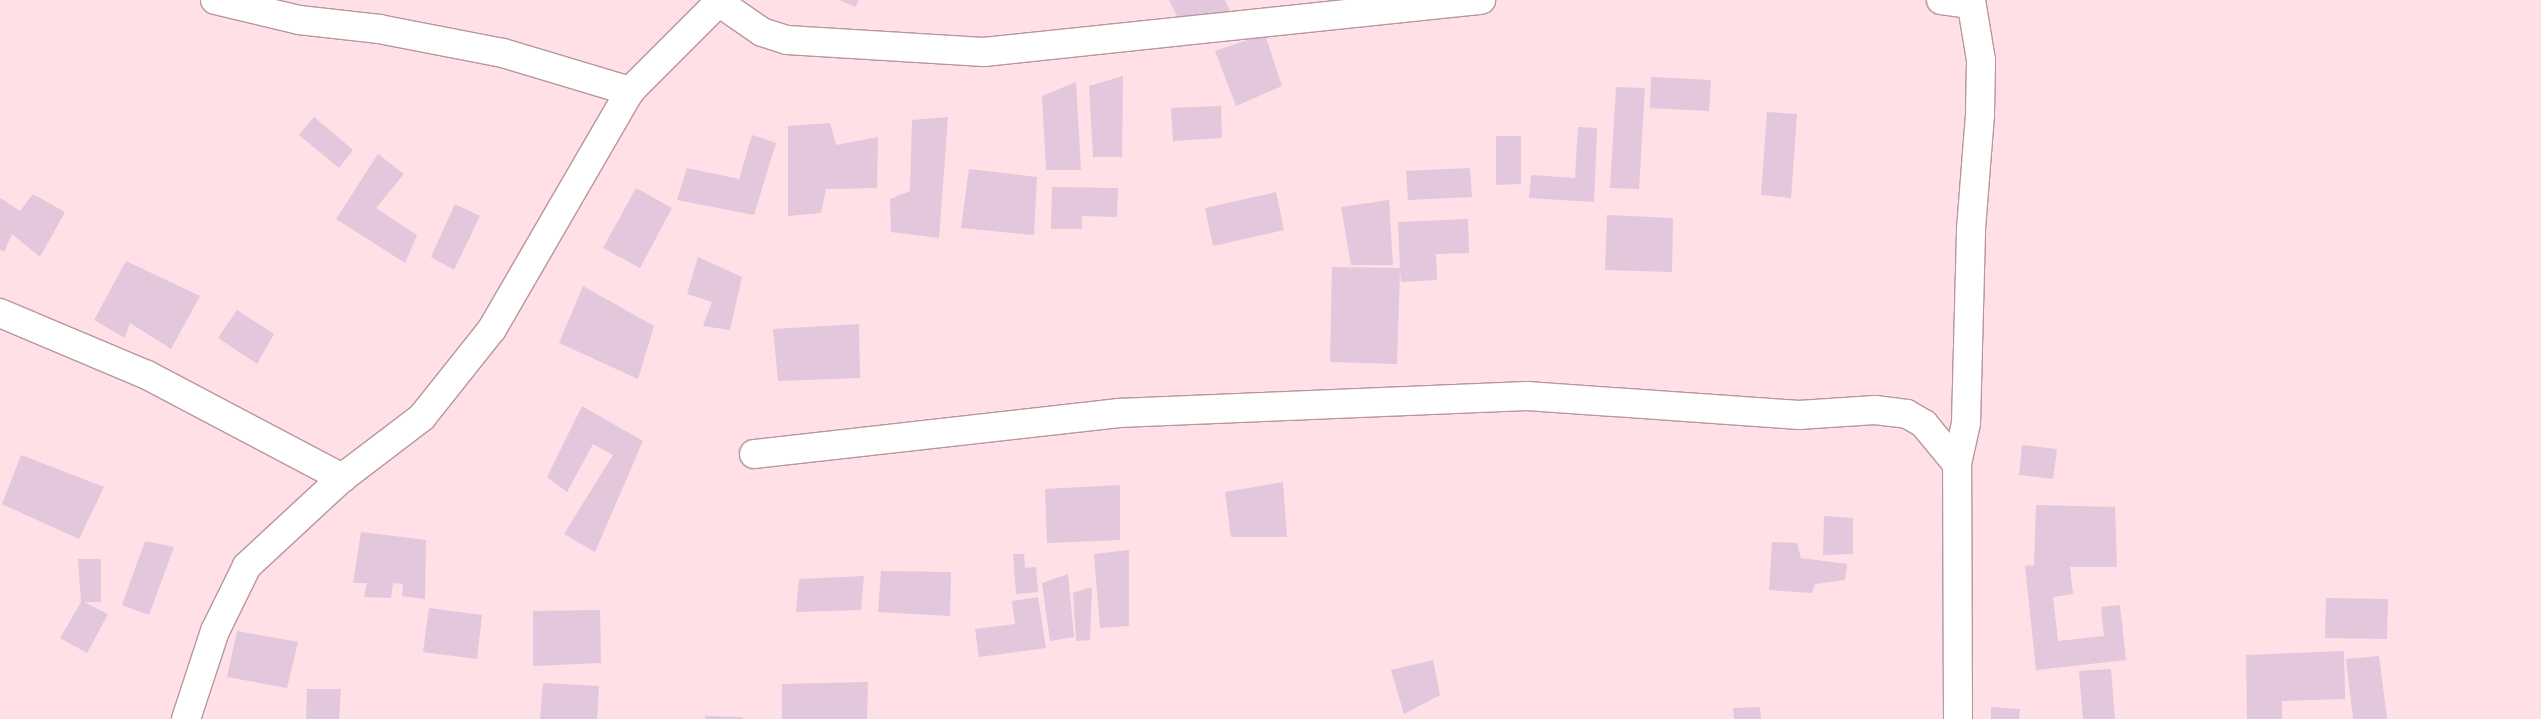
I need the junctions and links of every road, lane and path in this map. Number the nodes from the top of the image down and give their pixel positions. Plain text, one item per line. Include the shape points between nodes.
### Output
1 (215, 0) edge
2 (1481, 0) edge
3 (1941, 0) edge
4 (721, 1) edge
5 (1970, 2) edge
6 (630, 91) junction
7 (0, 313) edge
8 (754, 454) dead end
9 (1957, 464) junction
10 (342, 478) junction
11 (186, 719) edge
12 (1958, 719) edge

1 - 6 street via 299,20 484,49
2 - 4 street via 984,52 787,40 762,32
3 - 5 street
4 - 6 street
5 - 9 street via 1981,60 1980,114 1971,229 1966,423
6 - 10 street via 492,328 422,417
7 - 10 street via 147,375
8 - 9 street via 1119,413 1527,396 1799,415 1875,410 1907,414 1924,424
9 - 12 street
10 - 11 street via 248,566 215,631

